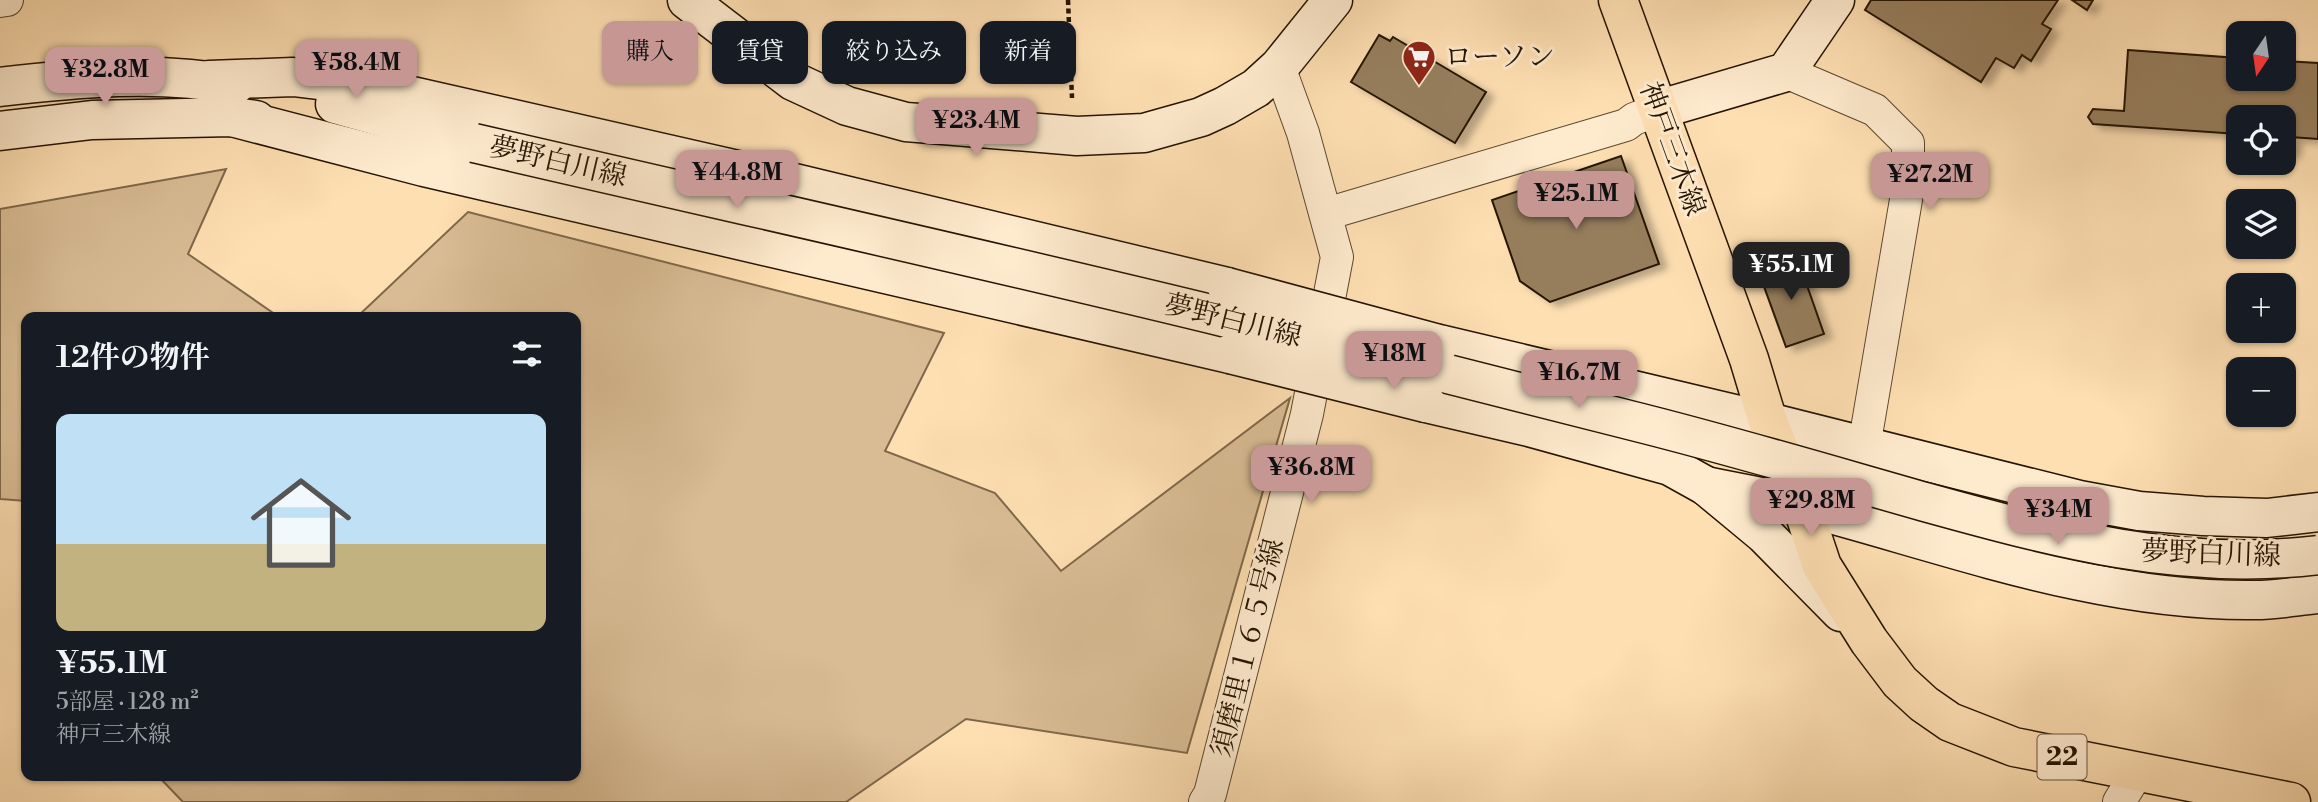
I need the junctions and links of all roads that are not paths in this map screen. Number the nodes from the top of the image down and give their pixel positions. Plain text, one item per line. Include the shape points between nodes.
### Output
1 (7, 0) edge
2 (687, 0) edge
3 (1333, 0) edge
4 (1618, 0) edge
5 (1835, 0) edge
6 (0, 1) edge
7 (1279, 67) junction
8 (1786, 72) junction
9 (209, 80) junction
10 (0, 87) edge
11 (1657, 110) junction
12 (232, 117) junction
13 (0, 131) edge
14 (474, 143) junction
15 (1326, 214) junction
16 (1768, 422) junction
17 (1864, 447) junction
18 (1706, 486) junction
19 (1802, 506) junction
20 (2318, 512) edge
21 (2318, 555) edge
22 (2318, 594) edge
23 (1869, 641) junction
24 (2128, 788) edge
25 (1208, 798) edge
26 (2291, 802) edge

1 - 6 street
2 - 7 street via 793,81 848,106 906,122 1077,136 1144,133 1225,106 1256,88
3 - 7 street
4 - 11 main road, 神戸三木線 / 22
5 - 8 street
7 - 15 street, 須磨里１６５号線
8 - 11 street
8 - 17 street via 1875,110 1908,143 1908,188
9 - 10 street, 夢野白川線 via 144,76
9 - 14 street, 夢野白川線 via 347,107
9 - 16 street, bridge via 293,76 368,86 769,177
11 - 15 street via 1626,125
11 - 16 main road, 神戸三木線 / 22
12 - 13 street, 夢野白川線 via 92,120
12 - 14 street, 夢野白川線
12 - 18 street, bridge via 451,173 1529,427 1670,466
14 - 21 street, 夢野白川線, bridge via 1231,319 1661,428 2056,536 2120,550 2200,558
15 - 25 street, 須磨里１６５号線 via 1337,257 1307,414
16 - 17 street
16 - 19 main road, 神戸三木線 / 22
17 - 20 street via 2139,511 2267,518
18 - 19 street
18 - 23 street via 1764,534
19 - 22 street via 2044,575 2135,591 2256,600
19 - 23 main road, 神戸三木線 / 22 via 1822,566
23 - 24 main road, 神戸三木線 / 22 via 1900,681 1950,722
24 - 26 main road, 神戸三木線 / 22

